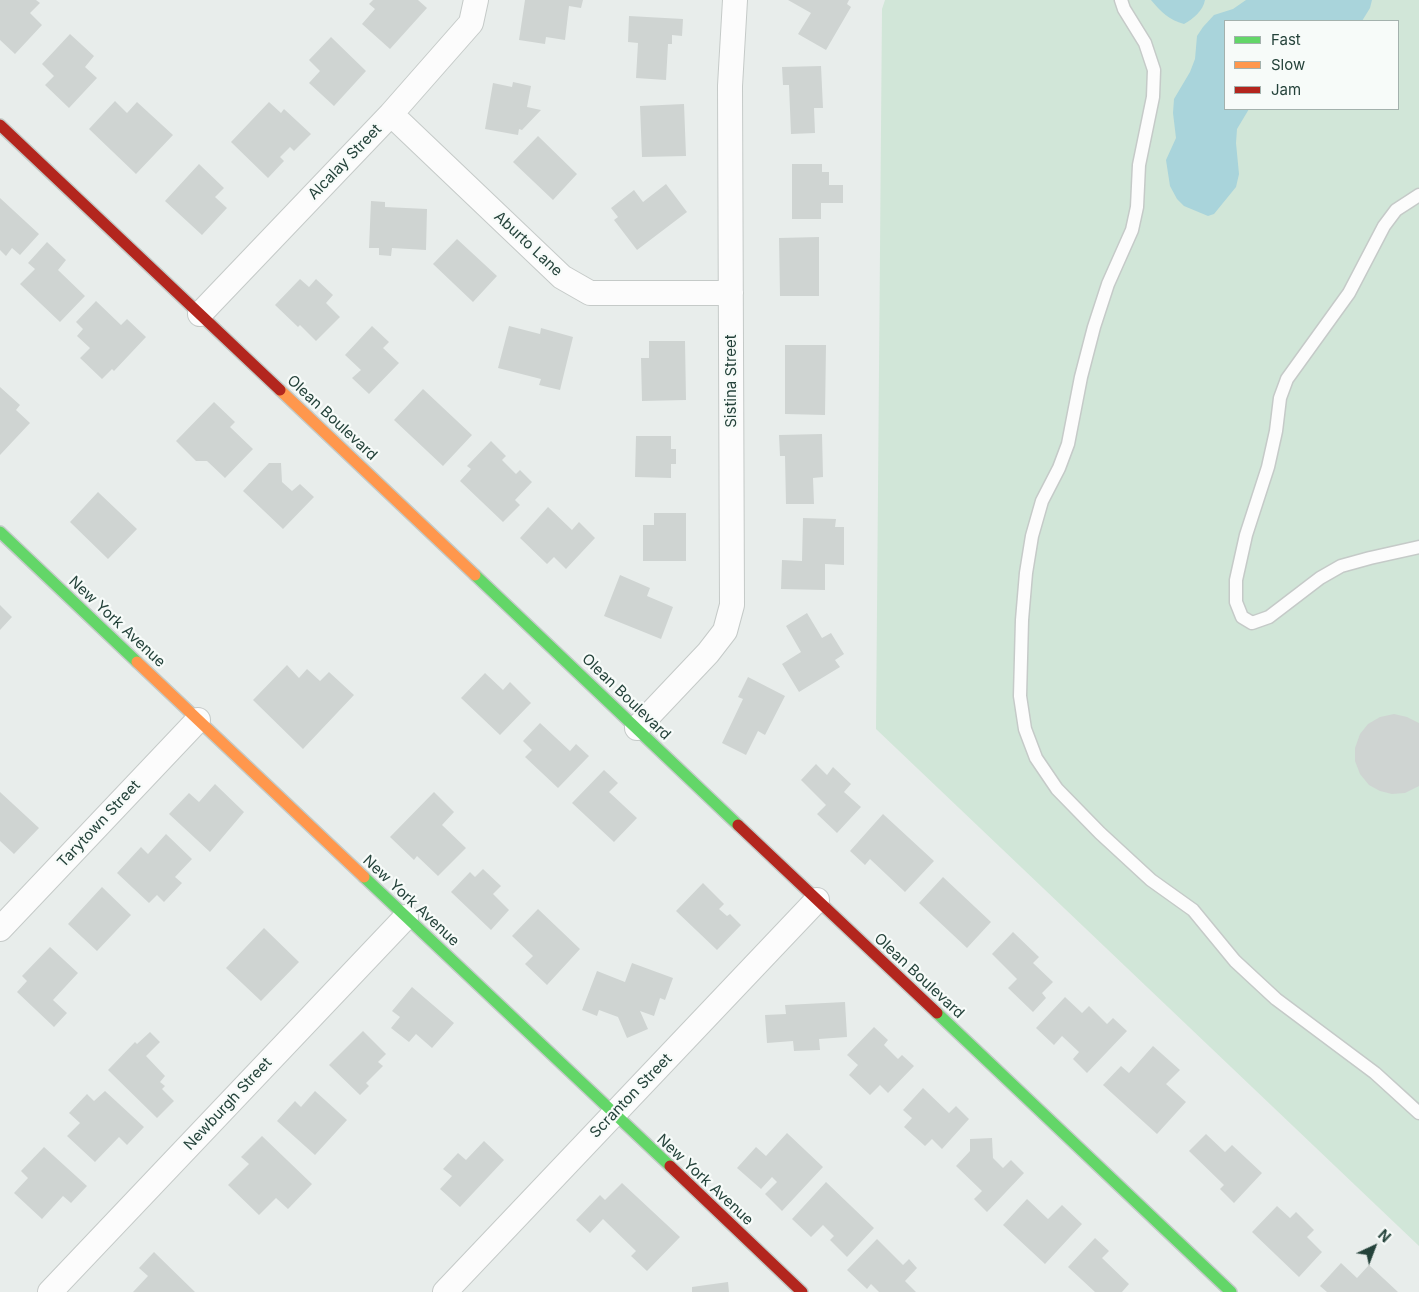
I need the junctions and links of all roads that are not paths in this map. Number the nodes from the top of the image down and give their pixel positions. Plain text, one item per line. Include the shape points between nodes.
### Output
1 (476, 0) edge
2 (735, 0) edge
3 (1120, 0) edge
4 (391, 114) junction
5 (0, 125) edge
6 (1419, 195) edge
7 (731, 294) junction
8 (200, 314) junction
9 (0, 532) edge
10 (1419, 547) edge
11 (198, 720) junction
12 (637, 728) junction
13 (817, 900) junction
14 (406, 917) junction
15 (0, 927) edge
16 (1419, 1113) edge
17 (614, 1114) junction
18 (50, 1292) edge
19 (445, 1292) edge
20 (802, 1292) edge
21 (1231, 1292) edge

1 - 4 street, Alcalay Street via 471,23
2 - 7 street, Sistina Street via 730,86
3 - 16 lane via 1145,43 1154,70 1153,98 1139,165 1137,207 1132,230 1108,284 1081,377 1068,444 1042,501 1032,536 1022,620 1020,696 1025,729 1036,758 1057,789 1100,833 1151,880 1193,910 1235,961 1276,999 1375,1073
4 - 7 street, Aburto Lane via 562,277 590,293
4 - 8 street, Alcalay Street
5 - 8 street, Olean Boulevard
6 - 10 lane via 1396,210 1384,226 1349,293 1287,379 1280,398 1268,467 1246,535 1236,580 1236,602 1242,616 1252,623 1269,617 1341,566
7 - 12 street, Sistina Street via 732,605 725,631
8 - 12 street, Olean Boulevard
9 - 11 street, New York Avenue
11 - 14 street, New York Avenue
11 - 15 street, Tarytown Street
12 - 13 street, Olean Boulevard
13 - 17 street, Scranton Street
13 - 21 street, Olean Boulevard
14 - 17 street, New York Avenue
14 - 18 street, Newburgh Street
17 - 19 street, Scranton Street
17 - 20 street, New York Avenue

